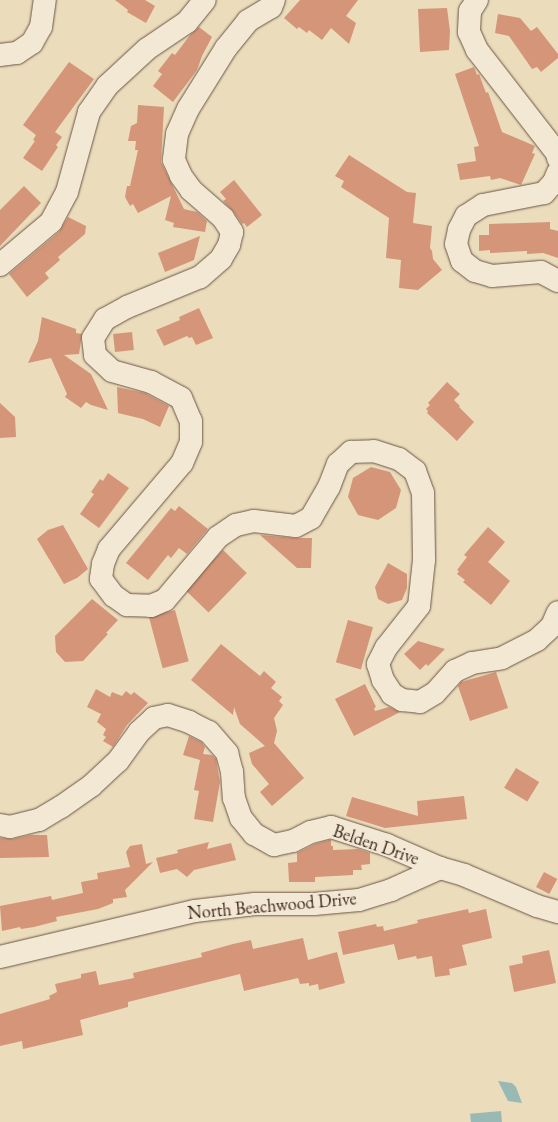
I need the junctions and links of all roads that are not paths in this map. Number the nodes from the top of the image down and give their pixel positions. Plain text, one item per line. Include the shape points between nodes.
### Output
1 (45, 0) edge
2 (205, 0) edge
3 (274, 0) edge
4 (477, 0) edge
5 (0, 55) edge
6 (558, 158) edge
7 (558, 172) edge
8 (0, 265) edge
9 (558, 281) edge
10 (558, 612) edge
11 (0, 825) edge
12 (440, 868) junction
13 (558, 912) edge
14 (0, 957) edge

1 - 5 street via 41,27 32,43 17,53
2 - 8 street via 187,22 147,49 107,86 88,112 67,192 51,222
3 - 10 street via 271,8 248,21 226,48 188,109 177,134 174,160 181,176 192,190 223,218 232,232 229,245 221,259 200,276 105,319 93,338 94,355 112,371 151,382 181,398 191,421 191,442 182,463 109,549 101,579 114,596 127,605 151,606 165,600 218,537 236,525 254,521 296,526 311,518 329,487 338,464 351,452 374,451 400,459 415,471 423,493 424,560 419,606 386,648 378,664 383,680 392,694 402,700 420,702 435,693 455,671 472,663 502,658 537,640 552,626
4 - 6 street via 470,11 469,32 478,50 554,148
7 - 9 street via 554,182 544,193 483,205 466,216 456,244 462,261 475,271 492,276 541,272
11 - 12 street, Belden Drive via 10,827 39,820 61,807 91,786 118,761 139,732 154,718 168,715 209,732 227,754 232,772 234,798 241,818 254,834 274,845 331,827 387,845
12 - 13 street
12 - 14 street, North Beachwood Drive via 391,890 359,900 314,904 255,904 195,911

